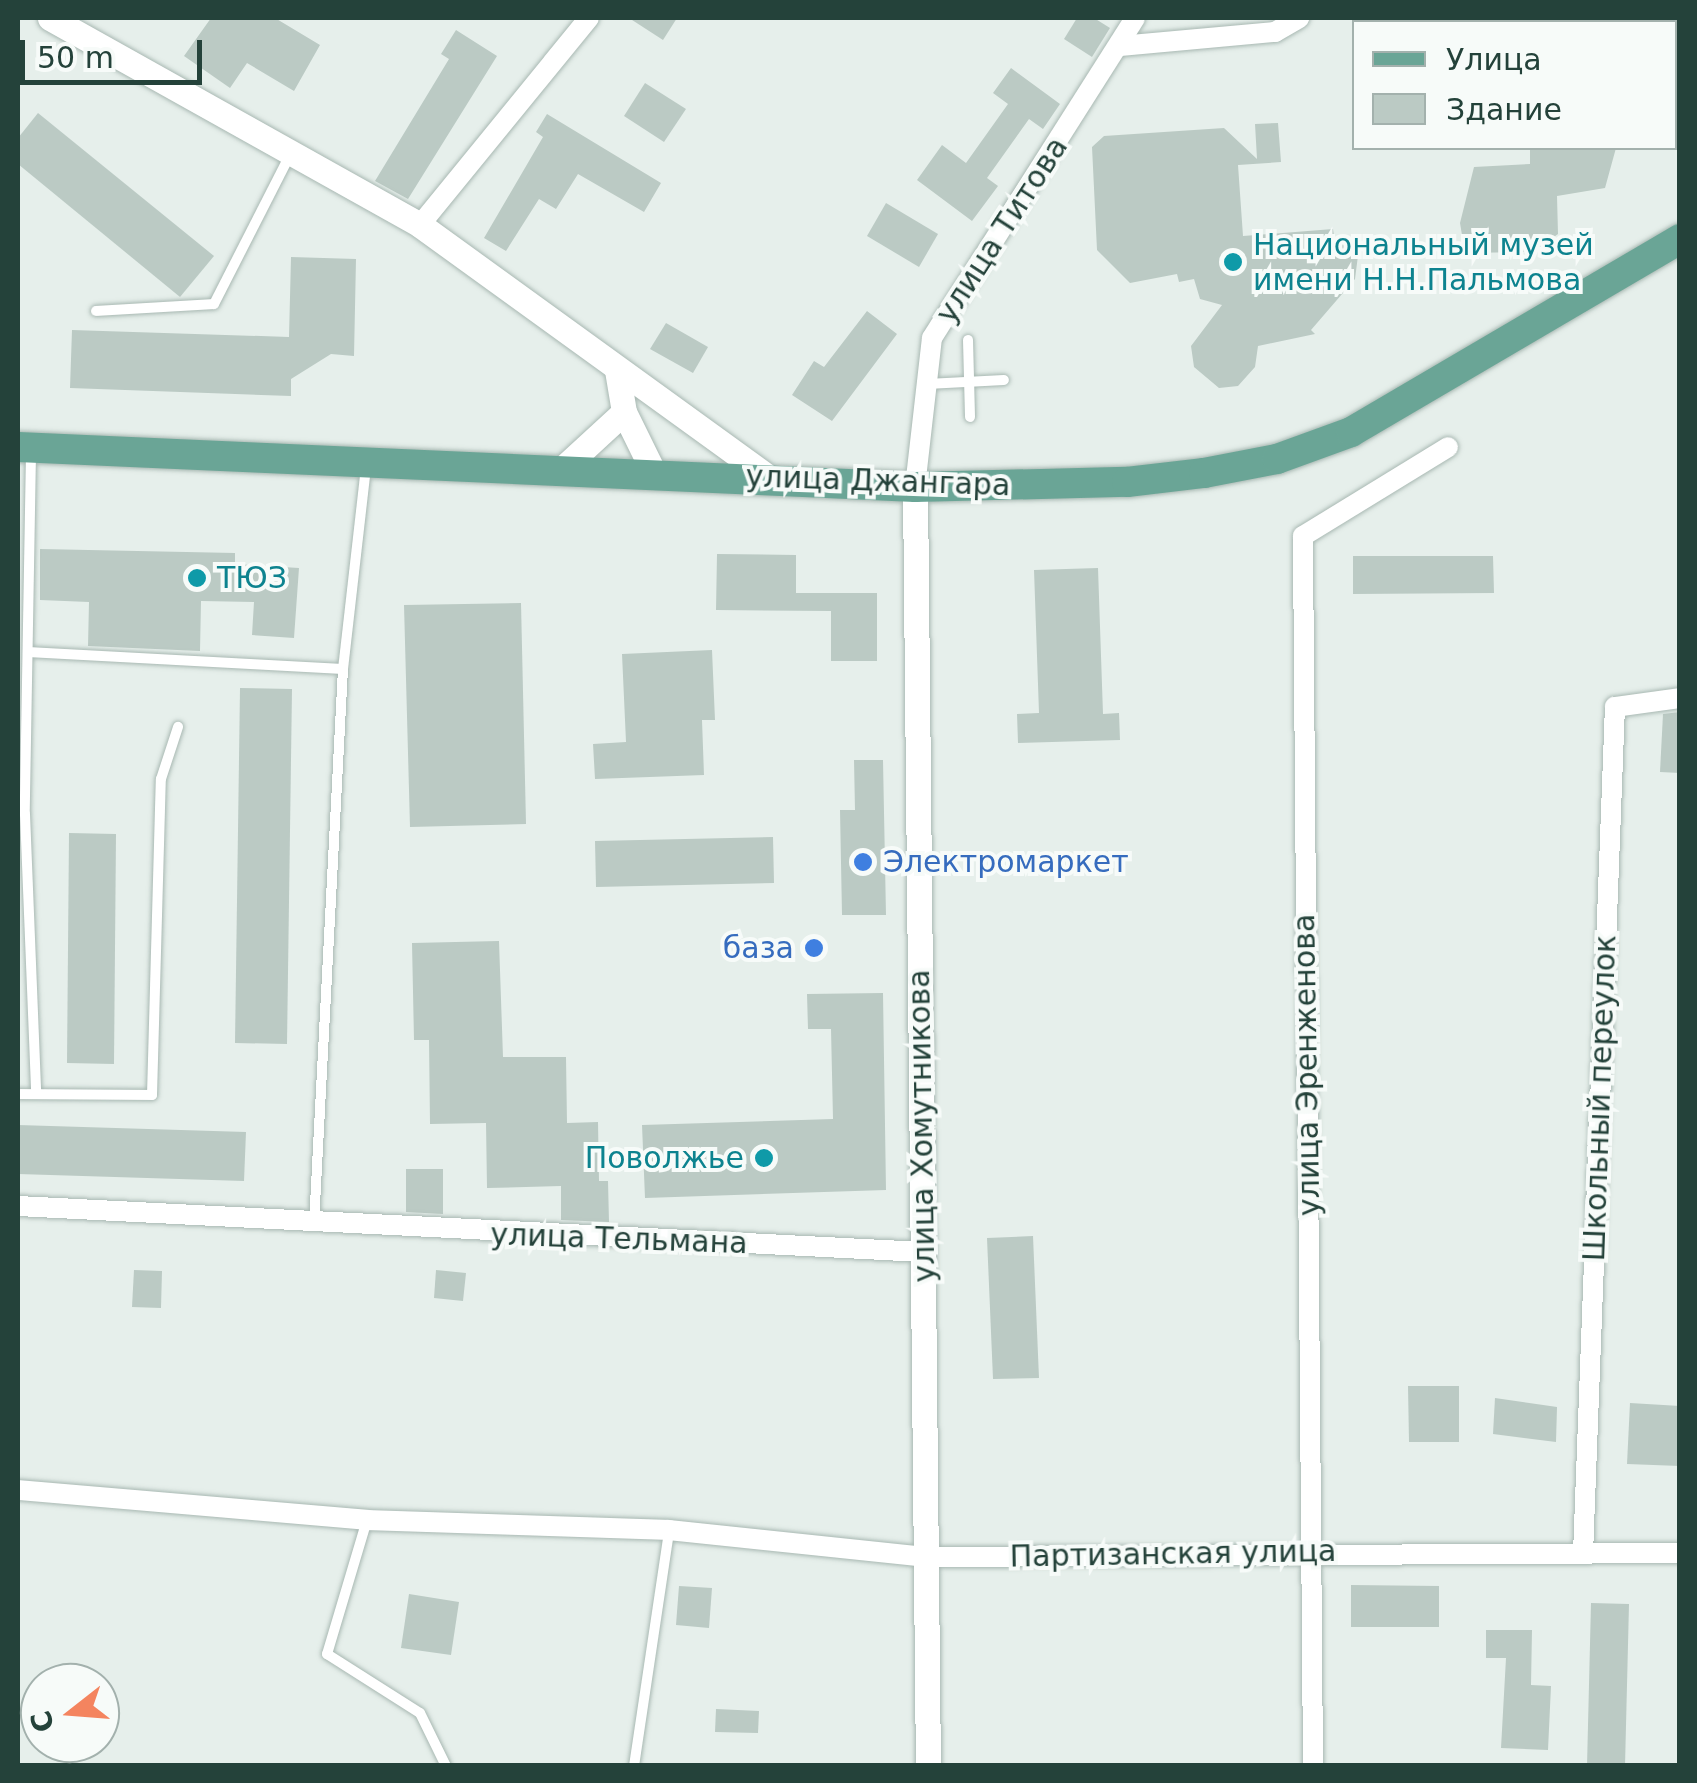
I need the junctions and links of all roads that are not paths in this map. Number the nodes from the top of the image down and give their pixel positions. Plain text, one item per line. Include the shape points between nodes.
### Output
1 (50, 18) edge
2 (589, 18) edge
3 (1135, 18) edge
4 (1299, 18) edge
5 (1120, 46) junction
6 (291, 153) junction
7 (420, 226) junction
8 (1680, 240) edge
9 (96, 311) dead end
10 (968, 340) dead end
11 (617, 370) junction
12 (1004, 380) dead end
13 (968, 382) junction
14 (927, 384) junction
15 (624, 412) junction
16 (970, 417) dead end
17 (24, 447) edge
18 (1448, 448) dead end
19 (366, 462) junction
20 (562, 469) junction
21 (654, 473) junction
22 (771, 479) junction
23 (915, 487) junction
24 (23, 598) edge
25 (28, 652) junction
26 (343, 670) junction
27 (1680, 698) edge
28 (178, 727) dead end
29 (21, 814) edge
30 (23, 955) edge
31 (36, 1090) junction
32 (18, 1094) edge
33 (18, 1206) edge
34 (314, 1226) junction
35 (924, 1252) junction
36 (18, 1490) edge
37 (368, 1520) junction
38 (669, 1530) junction
39 (1312, 1552) junction
40 (1583, 1554) junction
41 (1680, 1554) edge
42 (925, 1557) junction
43 (446, 1766) edge
44 (634, 1766) edge
45 (928, 1766) edge
46 (1313, 1766) edge

1 - 6 street
2 - 7 street
3 - 5 street, улица Титова
4 - 5 street via 1275,32
5 - 14 street, улица Титова via 932,338
6 - 7 street
6 - 9 lane via 214,304
7 - 11 street
8 - 23 main road, улица Джангара via 1425,395 1277,459 1127,482
10 - 13 lane
11 - 15 street
11 - 22 street
12 - 13 lane
13 - 14 lane
13 - 16 lane
14 - 23 street, улица Титова
15 - 20 street
15 - 21 street
17 - 19 main road, улица Джангара
17 - 24 lane
18 - 39 street, улица Эренженова via 1302,536
19 - 20 main road, улица Джангара
19 - 26 lane
20 - 21 main road, улица Джангара
21 - 22 main road, улица Джангара
22 - 23 main road, улица Джангара
23 - 35 street, улица Хомутникова
24 - 25 lane
25 - 26 lane
25 - 29 lane
26 - 34 lane
27 - 40 street, Школьный переулок via 1615,707
28 - 31 lane via 160,779 152,1095
29 - 30 lane
30 - 31 lane
31 - 32 lane
33 - 34 street, улица Тельмана
34 - 35 street, улица Тельмана
35 - 42 street, улица Хомутникова
36 - 37 street, Партизанская улица
37 - 38 street, Партизанская улица
37 - 43 lane via 327,1654 420,1713
38 - 42 street, Партизанская улица
38 - 44 lane
39 - 40 street, Партизанская улица
39 - 42 street, Партизанская улица
39 - 46 street, улица Эренженова
40 - 41 street, Партизанская улица
42 - 45 street, улица Хомутникова

